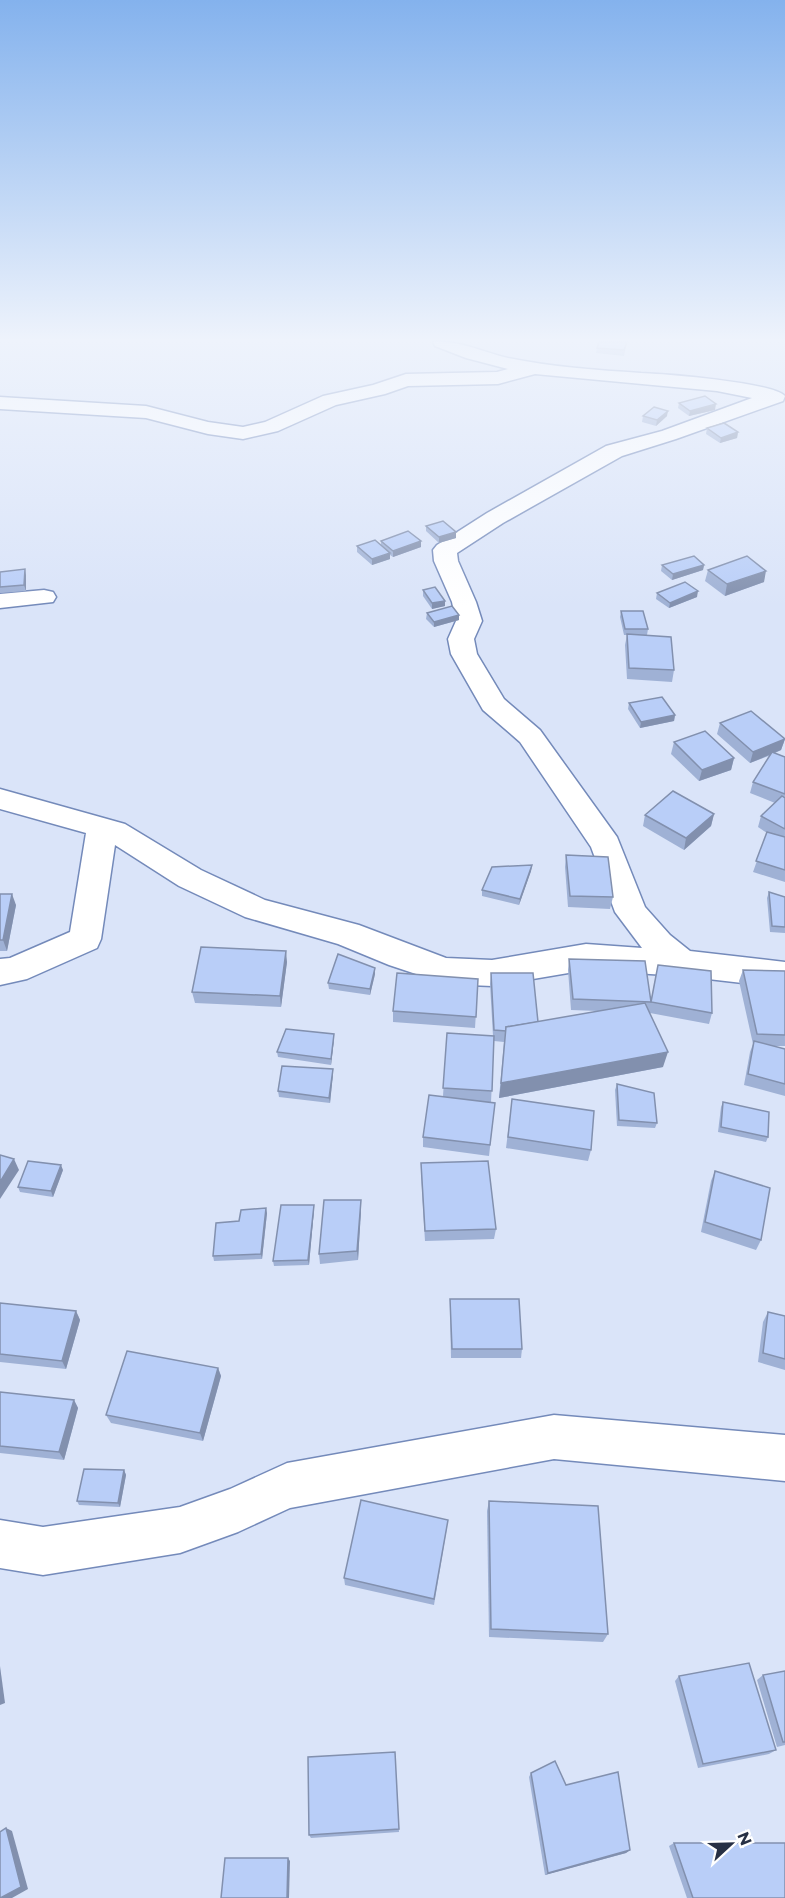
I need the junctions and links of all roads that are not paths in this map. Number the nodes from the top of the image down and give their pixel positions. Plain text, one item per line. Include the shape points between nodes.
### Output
1 (222, 431) edge
2 (254, 431) edge
3 (678, 431) edge
4 (44, 597) dead end
5 (0, 601) edge
6 (0, 799) edge
7 (102, 828) junction
8 (682, 963) junction
9 (0, 972) edge
10 (785, 975) edge
11 (785, 1458) edge
12 (0, 1544) edge

1 - 2 street
3 - 8 street via 614,451 445,550 469,621 461,639 464,654 493,704 530,736 606,845 631,912 658,944
4 - 5 street
6 - 7 street
7 - 8 street via 114,831 190,878 256,909 347,934 446,971 492,973 586,957
7 - 9 street via 85,939
8 - 10 street
11 - 12 street via 554,1437 287,1486 180,1530 43,1551

